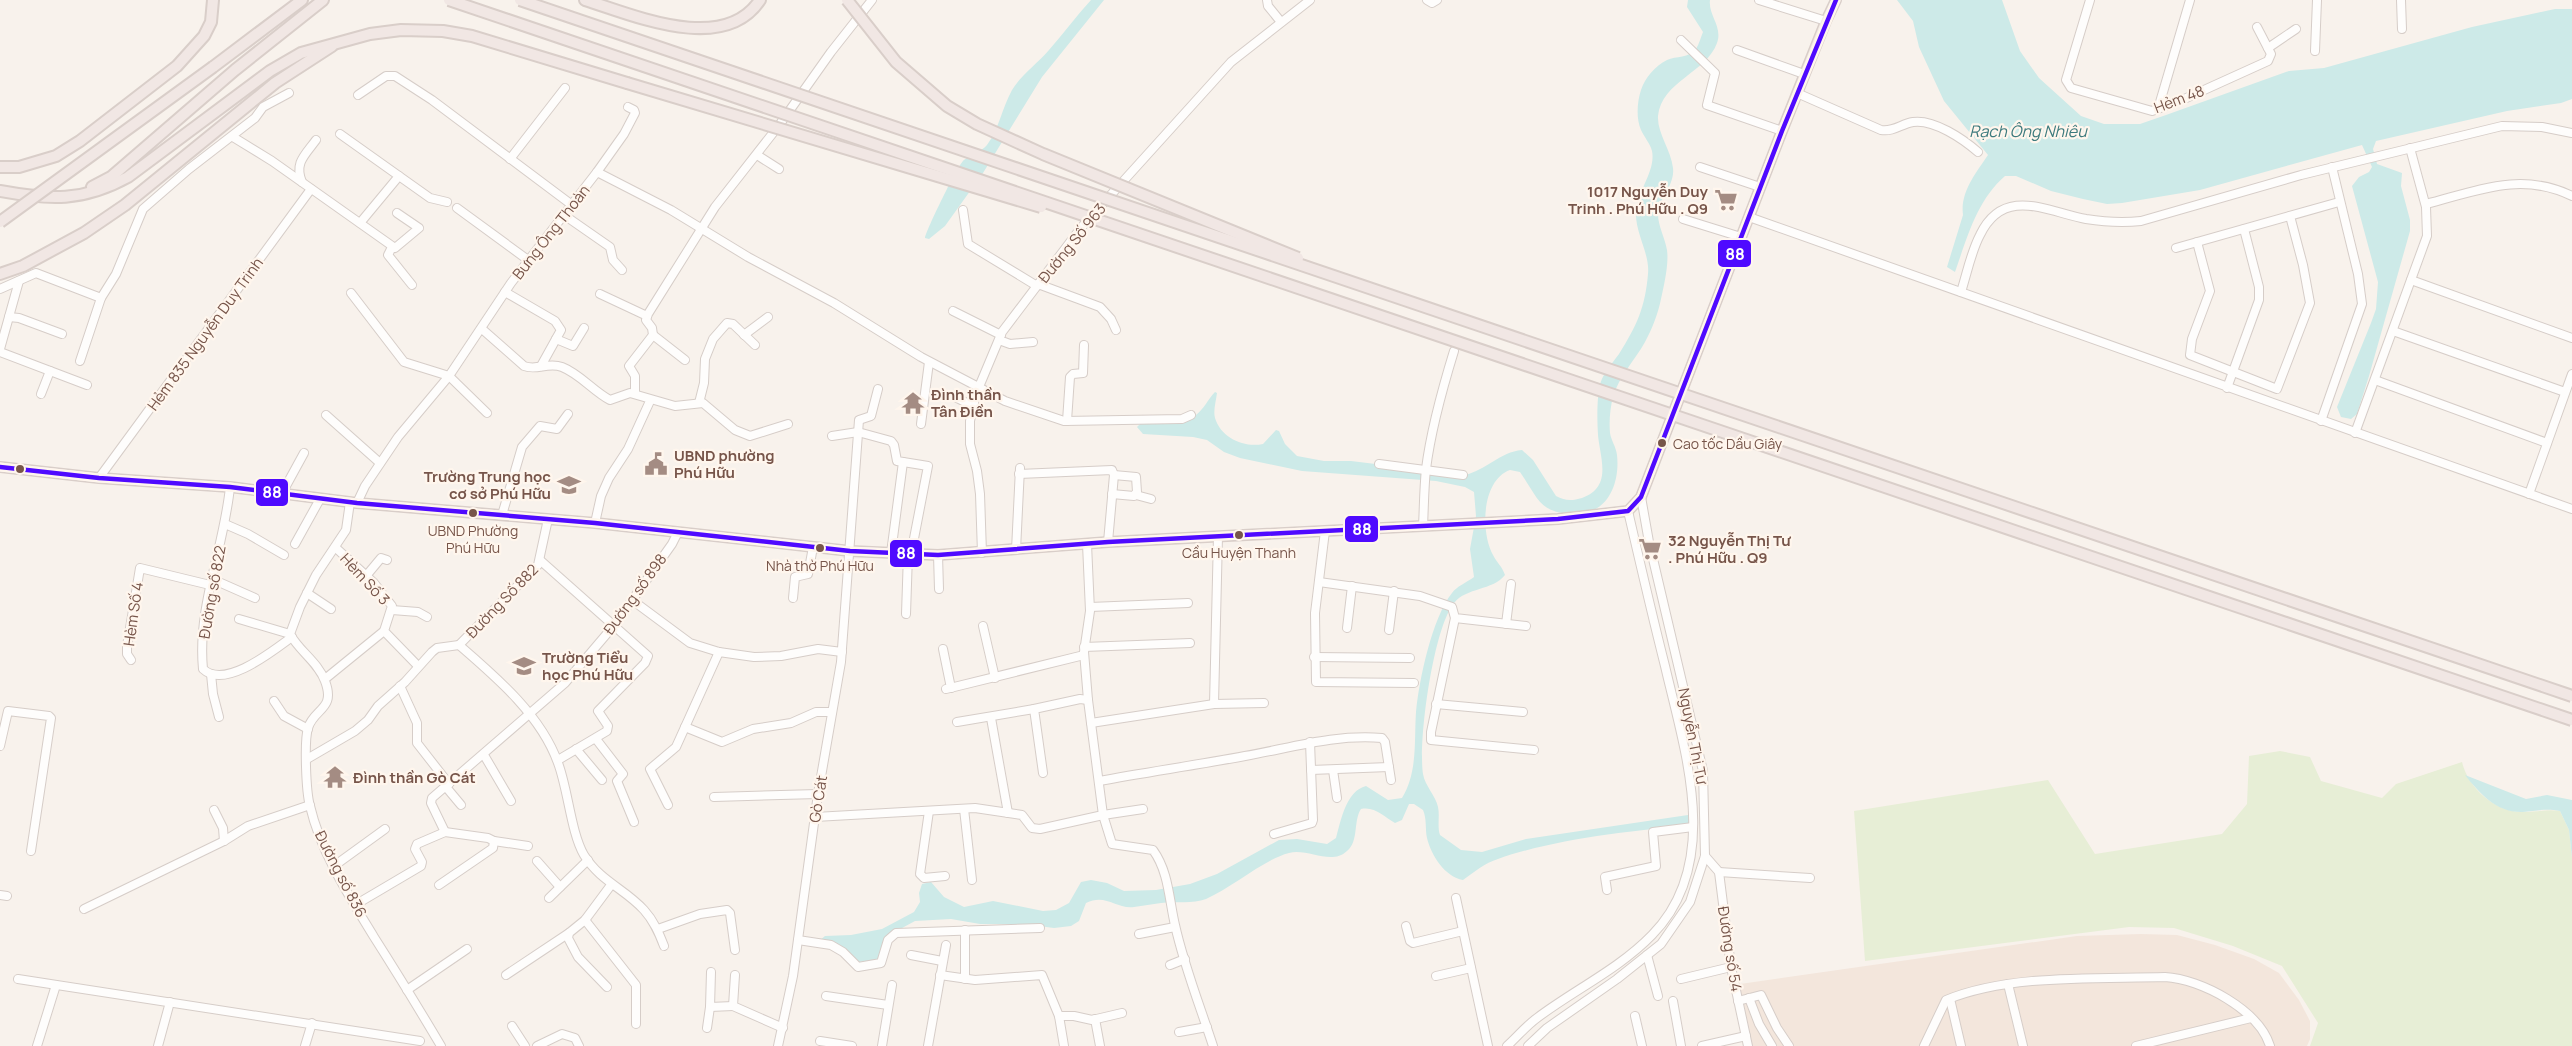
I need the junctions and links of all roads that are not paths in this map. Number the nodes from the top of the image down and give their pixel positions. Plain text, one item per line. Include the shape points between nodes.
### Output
1 (213, 0) edge
2 (302, 0) edge
3 (323, 0) edge
4 (449, 0) edge
5 (520, 0) edge
6 (585, 0) edge
7 (760, 0) edge
8 (847, 0) edge
9 (872, 0) edge
10 (1267, 0) edge
11 (1310, 0) edge
12 (1427, 0) edge
13 (1437, 0) edge
14 (1759, 0) edge
15 (1836, 0) edge
16 (2090, 0) edge
17 (2190, 0) edge
18 (2317, 0) edge
19 (2401, 0) edge
20 (1769, 1) edge
21 (1826, 21) junction
22 (1281, 22) junction
23 (2257, 27) dead end
24 (2296, 29) dead end
25 (2402, 29) dead end
26 (1682, 40) dead end
27 (334, 44) junction
28 (2268, 48) junction
29 (1737, 50) dead end
30 (2315, 51) dead end
31 (1804, 74) junction
32 (566, 88) dead end
33 (289, 93) dead end
34 (1797, 93) junction
35 (358, 94) dead end
36 (628, 107) dead end
37 (2158, 109) junction
38 (1782, 130) junction
39 (2572, 133) edge
40 (340, 134) dead end
41 (233, 137) junction
42 (316, 140) dead end
43 (2410, 148) junction
44 (1978, 152) dead end
45 (757, 155) junction
46 (510, 159) junction
47 (0, 167) edge
48 (1700, 167) dead end
49 (2332, 167) junction
50 (779, 169) dead end
51 (597, 172) junction
52 (399, 176) junction
53 (303, 183) junction
54 (1760, 187) junction
55 (311, 189) junction
56 (0, 191) edge
57 (2572, 196) edge
58 (52, 199) junction
59 (447, 202) dead end
60 (2339, 202) junction
61 (2426, 204) junction
62 (572, 205) junction
63 (458, 208) dead end
64 (963, 210) dead end
65 (397, 213) dead end
66 (564, 215) junction
67 (1749, 216) junction
68 (2290, 216) junction
69 (1683, 219) dead end
70 (0, 222) edge
71 (360, 223) junction
72 (702, 228) junction
73 (2244, 229) junction
74 (1741, 237) junction
75 (2197, 242) junction
76 (392, 247) junction
77 (2176, 248) dead end
78 (528, 260) junction
79 (622, 270) dead end
80 (0, 274) edge
81 (2411, 280) junction
82 (19, 281) junction
83 (412, 285) dead end
84 (1037, 285) junction
85 (0, 289) edge
86 (505, 292) junction
87 (1961, 292) junction
88 (351, 293) dead end
89 (600, 294) dead end
90 (101, 298) junction
91 (1395, 298) junction
92 (953, 311) dead end
93 (647, 316) junction
94 (9, 317) junction
95 (768, 317) dead end
96 (1388, 317) junction
97 (584, 328) dead end
98 (482, 329) junction
99 (1116, 330) dead end
100 (2392, 331) junction
101 (62, 334) dead end
102 (744, 334) junction
103 (653, 335) junction
104 (1000, 338) junction
105 (2572, 338) edge
106 (556, 339) junction
107 (1033, 342) dead end
108 (755, 345) dead end
109 (1084, 345) dead end
110 (0, 350) edge
111 (1454, 351) dead end
112 (685, 360) dead end
113 (80, 361) dead end
114 (929, 362) junction
115 (541, 366) junction
116 (50, 371) junction
117 (2233, 374) junction
118 (2572, 374) edge
119 (449, 376) junction
120 (2375, 380) junction
121 (87, 385) dead end
122 (979, 387) junction
123 (2227, 388) junction
124 (878, 389) dead end
125 (2565, 392) junction
126 (635, 393) junction
127 (41, 394) dead end
128 (955, 397) dead end
129 (650, 400) junction
130 (699, 404) junction
131 (973, 406) junction
132 (487, 413) dead end
133 (568, 414) dead end
134 (326, 415) dead end
135 (1191, 415) dead end
136 (2321, 421) junction
137 (1067, 422) junction
138 (788, 424) dead end
139 (921, 424) dead end
140 (858, 432) junction
141 (2355, 433) junction
142 (832, 436) dead end
143 (2547, 442) junction
144 (304, 453) dead end
145 (903, 462) junction
146 (380, 463) junction
147 (1379, 464) dead end
148 (0, 467) edge
149 (1426, 470) junction
150 (1114, 475) junction
151 (1463, 475) dead end
152 (99, 478) junction
153 (230, 488) junction
154 (1112, 494) junction
155 (2529, 494) junction
156 (281, 495) junction
157 (1136, 495) junction
158 (1641, 497) junction
159 (320, 499) junction
160 (1151, 499) dead end
161 (354, 503) junction
162 (2572, 509) edge
163 (1628, 511) junction
164 (502, 515) junction
165 (548, 519) junction
166 (595, 524) junction
167 (225, 525) junction
168 (1423, 526) junction
169 (1325, 531) junction
170 (678, 532) junction
171 (1218, 536) junction
172 (1108, 542) junction
173 (294, 544) dead end
174 (1087, 544) junction
175 (813, 547) junction
176 (336, 548) junction
177 (1016, 550) junction
178 (850, 551) junction
179 (891, 553) junction
180 (982, 553) junction
181 (910, 554) junction
182 (284, 555) dead end
183 (938, 555) junction
184 (387, 560) dead end
185 (540, 561) junction
186 (366, 576) junction
187 (211, 582) junction
188 (1319, 582) junction
189 (1511, 584) dead end
190 (1352, 586) junction
191 (939, 589) dead end
192 (1394, 591) junction
193 (308, 593) junction
194 (255, 598) dead end
195 (793, 598) dead end
196 (632, 600) junction
197 (1188, 603) dead end
198 (1090, 607) junction
199 (331, 609) dead end
200 (392, 610) junction
201 (906, 614) dead end
202 (427, 617) dead end
203 (1455, 618) junction
204 (238, 619) dead end
205 (1506, 624) junction
206 (983, 626) dead end
207 (1526, 626) dead end
208 (613, 627) junction
209 (1347, 628) dead end
210 (1389, 630) dead end
211 (384, 631) junction
212 (291, 635) junction
213 (1190, 643) dead end
214 (459, 645) junction
215 (943, 649) dead end
216 (1084, 651) junction
217 (719, 652) junction
218 (842, 652) junction
219 (1314, 657) junction
220 (1410, 658) dead end
221 (131, 660) dead end
222 (418, 666) junction
223 (211, 674) junction
224 (995, 678) junction
225 (325, 680) junction
226 (1414, 683) dead end
227 (400, 686) junction
228 (2572, 696) edge
229 (1088, 700) junction
230 (274, 701) dead end
231 (1214, 704) junction
232 (1264, 704) dead end
233 (1436, 704) junction
234 (1035, 710) junction
235 (832, 712) junction
236 (1523, 712) dead end
237 (530, 715) junction
238 (219, 717) dead end
239 (992, 718) junction
240 (2572, 720) edge
241 (957, 722) dead end
242 (1091, 723) junction
243 (685, 727) junction
244 (308, 729) junction
245 (596, 739) junction
246 (1310, 742) junction
247 (0, 746) edge
248 (576, 749) junction
249 (1534, 750) dead end
250 (484, 755) junction
251 (307, 759) junction
252 (558, 760) junction
253 (1389, 767) junction
254 (1311, 770) junction
255 (1333, 770) junction
256 (1043, 773) dead end
257 (602, 780) dead end
258 (1391, 780) dead end
259 (1099, 781) junction
260 (448, 786) junction
261 (818, 794) junction
262 (714, 797) dead end
263 (1337, 798) dead end
264 (511, 801) dead end
265 (309, 805) junction
266 (461, 805) dead end
267 (668, 805) dead end
268 (964, 809) junction
269 (1143, 809) dead end
270 (214, 810) dead end
271 (929, 811) junction
272 (1008, 813) junction
273 (1102, 815) junction
274 (815, 817) junction
275 (634, 822) dead end
276 (1693, 827) junction
277 (385, 829) dead end
278 (445, 832) junction
279 (1274, 834) dead end
280 (224, 841) junction
281 (494, 841) junction
282 (528, 846) dead end
283 (31, 851) dead end
284 (1705, 856) junction
285 (588, 860) junction
286 (537, 861) dead end
287 (334, 866) junction
288 (1719, 872) junction
289 (945, 876) dead end
290 (1809, 878) dead end
291 (972, 880) dead end
292 (439, 885) dead end
293 (611, 885) junction
294 (560, 887) junction
295 (1607, 890) dead end
296 (549, 898) dead end
297 (1456, 898) dead end
298 (355, 905) junction
299 (84, 909) dead end
300 (585, 920) junction
301 (1406, 926) dead end
302 (1040, 927) dead end
303 (1171, 927) junction
304 (658, 929) junction
305 (965, 930) junction
306 (1463, 931) junction
307 (569, 933) junction
308 (1139, 934) dead end
309 (798, 940) junction
310 (946, 945) dead end
311 (664, 946) dead end
312 (467, 949) dead end
313 (735, 950) dead end
314 (911, 955) dead end
315 (1647, 955) junction
316 (942, 960) junction
317 (1184, 960) junction
318 (1172, 964) dead end
319 (1731, 967) junction
320 (1471, 968) junction
321 (711, 972) dead end
322 (506, 975) dead end
323 (735, 975) dead end
324 (940, 975) junction
325 (1436, 976) dead end
326 (18, 979) dead end
327 (965, 979) junction
328 (1681, 979) dead end
329 (2008, 984) junction
330 (56, 985) junction
331 (892, 985) dead end
332 (607, 987) dead end
333 (407, 990) junction
334 (826, 996) dead end
335 (1658, 996) dead end
336 (1749, 998) junction
337 (1950, 999) junction
338 (1673, 1001) dead end
339 (1738, 1001) junction
340 (170, 1002) junction
341 (888, 1005) junction
342 (733, 1006) junction
343 (710, 1007) junction
344 (1122, 1013) dead end
345 (1059, 1016) junction
346 (1635, 1016) dead end
347 (2251, 1018) junction
348 (1095, 1019) junction
349 (312, 1023) junction
350 (636, 1024) dead end
351 (512, 1026) dead end
352 (707, 1028) dead end
353 (783, 1028) junction
354 (1202, 1028) junction
355 (1179, 1032) dead end
356 (1746, 1036) junction
357 (420, 1041) dead end
358 (820, 1041) dead end
359 (37, 1046) edge
360 (158, 1046) edge
361 (305, 1046) edge
362 (441, 1046) edge
363 (525, 1046) edge
364 (537, 1046) edge
365 (579, 1046) edge
366 (778, 1046) edge
367 (852, 1046) edge
368 (882, 1046) edge
369 (928, 1046) edge
370 (1064, 1046) edge
371 (1101, 1046) edge
372 (1213, 1046) edge
373 (1488, 1046) edge
374 (1507, 1046) edge
375 (1528, 1046) edge
376 (1642, 1046) edge
377 (1681, 1046) edge
378 (1702, 1046) edge
379 (1748, 1046) edge
380 (1772, 1046) edge
381 (1790, 1046) edge
382 (1924, 1046) edge
383 (1961, 1046) edge
384 (2023, 1046) edge
385 (2136, 1046) edge
386 (2270, 1046) edge

1 - 47 highway via 204,36 177,66 56,156 19,167
2 - 70 highway, bridge
3 - 58 highway via 111,177
4 - 96 highway, bridge
5 - 91 highway, bridge
6 - 7 highway via 666,25 697,29 734,22
8 - 91 highway, bridge via 896,62 947,106 977,124
9 - 45 street
10 - 22 street
11 - 22 street, Đường Số 963
12 - 13 street
14 - 20 street
15 - 21 main road
16 - 37 street, Hẻm 48 via 2067,85 2148,111
17 - 37 street
18 - 30 street
19 - 25 street
20 - 21 street
21 - 31 main road
22 - 84 street, Đường Số 963 via 1231,62 1080,229
23 - 28 street
24 - 28 street
26 - 38 street via 1715,73 1707,105
27 - 58 highway via 301,53 270,72 108,188
27 - 80 highway via 275,83 125,205 84,233
27 - 96 highway, bridge via 390,31 443,31 472,36 1029,203
28 - 37 street, Hẻm 48 via 2268,62
29 - 31 street
31 - 34 main road
32 - 46 street
33 - 41 street via 263,107
34 - 38 main road
34 - 44 street via 1881,130 1921,122 1962,139
35 - 46 street via 386,76 394,76
36 - 51 street via 635,113
38 - 54 main road
39 - 43 street via 2502,126
40 - 52 street
41 - 53 street
41 - 90 street via 143,209 117,273
42 - 53 street via 298,166
43 - 49 street
43 - 61 street
45 - 50 street
45 - 72 street
46 - 62 street
48 - 54 street
49 - 60 street
49 - 87 street via 2141,221 2098,221 2043,206 2018,205 1996,215 1981,233
51 - 62 street, Bưng Ông Thoàn
51 - 72 street, Bưng Ông Thoàn
52 - 59 street via 430,198
52 - 71 street
53 - 55 street
54 - 67 main road
55 - 71 street
55 - 152 street, Hẻm 835 Nguyễn Duy Trinh
56 - 58 highway
57 - 61 street via 2552,187 2517,182
60 - 68 street
60 - 136 street via 2362,304
61 - 81 street via 2427,236
62 - 66 street, Bưng Ông Thoàn
63 - 78 street
64 - 84 street via 968,244
65 - 76 street via 419,228 398,248
66 - 78 street, Bưng Ông Thoàn
66 - 79 street via 610,246 613,260
67 - 74 main road
67 - 87 street
68 - 73 street
68 - 117 street via 2310,303 2281,384 2275,390
69 - 74 street
71 - 76 street
72 - 93 street
72 - 114 street, Bưng Ông Thoàn
73 - 75 street
73 - 117 street via 2259,300
74 - 158 main road
75 - 77 street
75 - 117 street via 2210,291 2189,353
76 - 83 street via 388,255
78 - 86 street, Bưng Ông Thoàn
81 - 100 street
81 - 105 street
82 - 85 street
82 - 90 street via 36,273
82 - 94 street
84 - 99 street via 1100,307
84 - 104 street, Đường Số 963
86 - 98 street, Bưng Ông Thoàn
86 - 106 street via 555,321 561,330
87 - 123 street
88 - 119 street via 404,362
89 - 93 street
90 - 113 street
91 - 228 highway, bridge
92 - 104 street
93 - 103 street
94 - 101 street
94 - 110 street
95 - 102 street
96 - 240 highway, bridge
97 - 106 street via 573,346
98 - 115 street via 524,366
98 - 119 street, Bưng Ông Thoàn
100 - 120 street
100 - 125 street
102 - 108 street
102 - 130 street via 729,322 713,339 703,366
103 - 112 street
103 - 126 street via 629,363 635,376
104 - 107 street via 1010,344
104 - 122 street, Đường Số 963
106 - 115 street
109 - 137 street via 1083,373 1070,377
110 - 116 street
111 - 149 street via 1438,400
114 - 122 street, Bưng Ông Thoàn
114 - 139 street
115 - 126 street via 564,368 610,400
116 - 121 street
116 - 127 street
117 - 123 street
118 - 125 street
119 - 132 street
119 - 146 street, Bưng Ông Thoàn
120 - 141 street
120 - 143 street
122 - 131 street, Đường Số 963
122 - 137 street, Bưng Ông Thoàn via 1005,401
123 - 136 street
124 - 140 street via 871,416 860,418
125 - 143 street
126 - 129 street
128 - 131 street
129 - 130 street via 675,406
129 - 166 street via 601,496
130 - 138 street via 750,436
131 - 180 street, Đường Số 963 via 969,434 980,494
133 - 164 street via 557,429 540,426 522,447
134 - 146 street
135 - 137 street, Bưng Ông Thoàn via 1182,419
136 - 141 street
140 - 142 street
140 - 145 street via 894,442 896,459
140 - 178 street, Gò Cát
141 - 155 street
143 - 155 street
144 - 156 street
145 - 179 street
145 - 181 street via 928,466
146 - 161 street, Bưng Ông Thoàn
147 - 149 street
148 - 152 main road
149 - 151 street
149 - 168 street
150 - 154 street
150 - 157 street via 1137,477
150 - 177 street via 1110,470 1020,471
152 - 153 main road
153 - 156 main road
153 - 167 street, Đường số 822
154 - 157 street
154 - 172 street
155 - 162 street
156 - 159 main road
157 - 160 street
158 - 163 main road
158 - 284 street, Nguyễn Thị Tư via 1703,771
159 - 161 main road
159 - 173 street
161 - 164 main road
161 - 176 street
163 - 168 main road via 1593,517
163 - 276 street, Nguyễn Thị Tư via 1690,772
164 - 165 main road
165 - 166 main road
165 - 185 street, Đường Số 882
166 - 170 main road
167 - 182 street
167 - 187 street, Đường số 822
168 - 169 main road
169 - 171 main road
169 - 188 street
170 - 175 main road
170 - 196 street, Đường số 898
171 - 172 main road
171 - 231 street
172 - 174 main road
174 - 177 main road
174 - 198 street
175 - 178 main road
175 - 195 street via 808,574 795,577
176 - 186 street, Hèm Số 3
176 - 193 street
177 - 180 main road
178 - 179 main road
178 - 218 street, Gò Cát
179 - 181 main road
180 - 183 main road
181 - 183 main road
181 - 201 street
183 - 191 street
184 - 186 street via 381,558
185 - 208 street
185 - 214 street, Đường Số 882
186 - 200 street, Hèm Số 3 via 386,597
187 - 194 street
187 - 221 street, Hèm Số 4 via 140,568 127,646
187 - 223 street, Đường số 822 via 202,657 203,669
188 - 190 street
188 - 219 street
189 - 205 street
190 - 192 street
190 - 209 street
192 - 203 street via 1437,600 1452,607
192 - 210 street
193 - 199 street
193 - 212 street
196 - 208 street, Đường số 898
196 - 217 street via 690,643
197 - 198 street
198 - 216 street
200 - 202 street via 418,612
200 - 211 street, Hèm Số 3
203 - 205 street
203 - 233 street
204 - 212 street
205 - 207 street
206 - 224 street
208 - 237 street, Đường số 898 via 565,683
208 - 245 street via 648,656 599,708 598,714 608,729
211 - 222 street
211 - 225 street
212 - 223 street via 252,666
212 - 225 street
213 - 216 street
214 - 222 street via 437,648
214 - 237 street via 488,669
215 - 224 street via 948,689
216 - 224 street
216 - 229 street
217 - 218 street via 754,657 818,649
217 - 243 street
218 - 235 street, Gò Cát
219 - 220 street
219 - 226 street via 1316,682
222 - 227 street
223 - 238 street
225 - 244 street via 327,703
227 - 251 street via 355,731
227 - 260 street via 417,723 417,743
229 - 234 street
229 - 242 street
230 - 244 street via 284,716
231 - 232 street
231 - 242 street
233 - 236 street
233 - 249 street via 1430,736 1433,742
234 - 239 street
234 - 256 street
235 - 243 street via 816,712 791,723 753,729 722,742
235 - 261 street, Gò Cát
237 - 250 street, Đường số 898
237 - 252 street
239 - 241 street
239 - 272 street
242 - 259 street
243 - 267 street via 676,747 650,769
244 - 251 street, Đường số 836
245 - 248 street
245 - 275 street via 623,774 617,781
246 - 253 street via 1382,738
246 - 254 street
246 - 259 street
247 - 283 street via 9,711 51,718
248 - 252 street
248 - 257 street
250 - 260 street, Đường số 898
250 - 264 street
251 - 265 street, Đường số 836
252 - 285 street via 579,844
253 - 255 street
253 - 258 street
254 - 255 street
254 - 279 street via 1312,823
255 - 263 street
259 - 273 street
260 - 266 street
260 - 278 street, Đường số 898 via 431,801
261 - 262 street
261 - 274 street, Gò Cát
265 - 280 street via 248,826
265 - 287 street, Đường số 836
268 - 271 street
268 - 272 street
268 - 291 street
269 - 273 street
270 - 280 street via 223,828
271 - 274 street
271 - 289 street via 920,874 924,878
272 - 273 street via 1022,815 1032,828 1040,829
273 - 303 street via 1112,844 1153,850 1159,858 1167,886
274 - 309 street, Gò Cát
276 - 295 street via 1653,832 1656,867 1605,877
276 - 374 street, Nguyễn Thị Tư via 1690,866 1679,895 1652,936 1535,1019
277 - 287 street
278 - 281 street
278 - 298 street via 415,846 423,862 421,866
280 - 299 street
281 - 282 street
281 - 292 street via 493,848
284 - 288 street
284 - 315 street, Nguyễn Thị Tư via 1690,902 1661,944
285 - 293 street
285 - 294 street
286 - 294 street
287 - 298 street, Đường số 836
288 - 290 street
288 - 319 street, Đường số 54
293 - 300 street
293 - 304 street via 645,910
294 - 296 street
297 - 306 street
298 - 333 street, Đường số 836
300 - 307 street
300 - 350 street via 636,985
301 - 306 street via 1413,943
302 - 305 street
303 - 308 street
303 - 317 street
304 - 311 street
304 - 313 street via 700,914 727,910
305 - 309 street via 896,933 888,940 881,963 858,967 831,945
305 - 327 street
306 - 320 street
307 - 322 street
307 - 332 street via 578,957
309 - 353 street, Gò Cát
310 - 316 street
312 - 333 street
314 - 316 street
315 - 335 street
315 - 375 street, Nguyễn Thị Tư
316 - 324 street
317 - 318 street
317 - 354 street
319 - 328 street
319 - 339 street, Đường số 54
320 - 325 street
320 - 373 street
321 - 343 street
323 - 342 street
324 - 327 street
324 - 369 street
326 - 330 street
327 - 345 street via 1042,975
329 - 337 street
329 - 347 street via 2171,977 2231,1000
329 - 384 street
330 - 340 street
330 - 359 street
331 - 341 street
333 - 362 street, Đường số 836
334 - 341 street
336 - 339 street
336 - 380 street
336 - 381 street via 1761,994 1776,1028
337 - 382 street via 1942,1006
337 - 383 street
338 - 377 street
339 - 356 street, Đường số 54
340 - 349 street
340 - 360 street
341 - 368 street
342 - 343 street
342 - 353 street
343 - 352 street
344 - 348 street
345 - 348 street
345 - 370 street
346 - 376 street
347 - 385 street
347 - 386 street
348 - 371 street
349 - 357 street
349 - 361 street
351 - 363 street
353 - 366 street, Gò Cát
354 - 355 street
354 - 372 street
356 - 378 street
356 - 379 street, Đường số 54
358 - 367 street
364 - 365 street via 561,1034 575,1038

